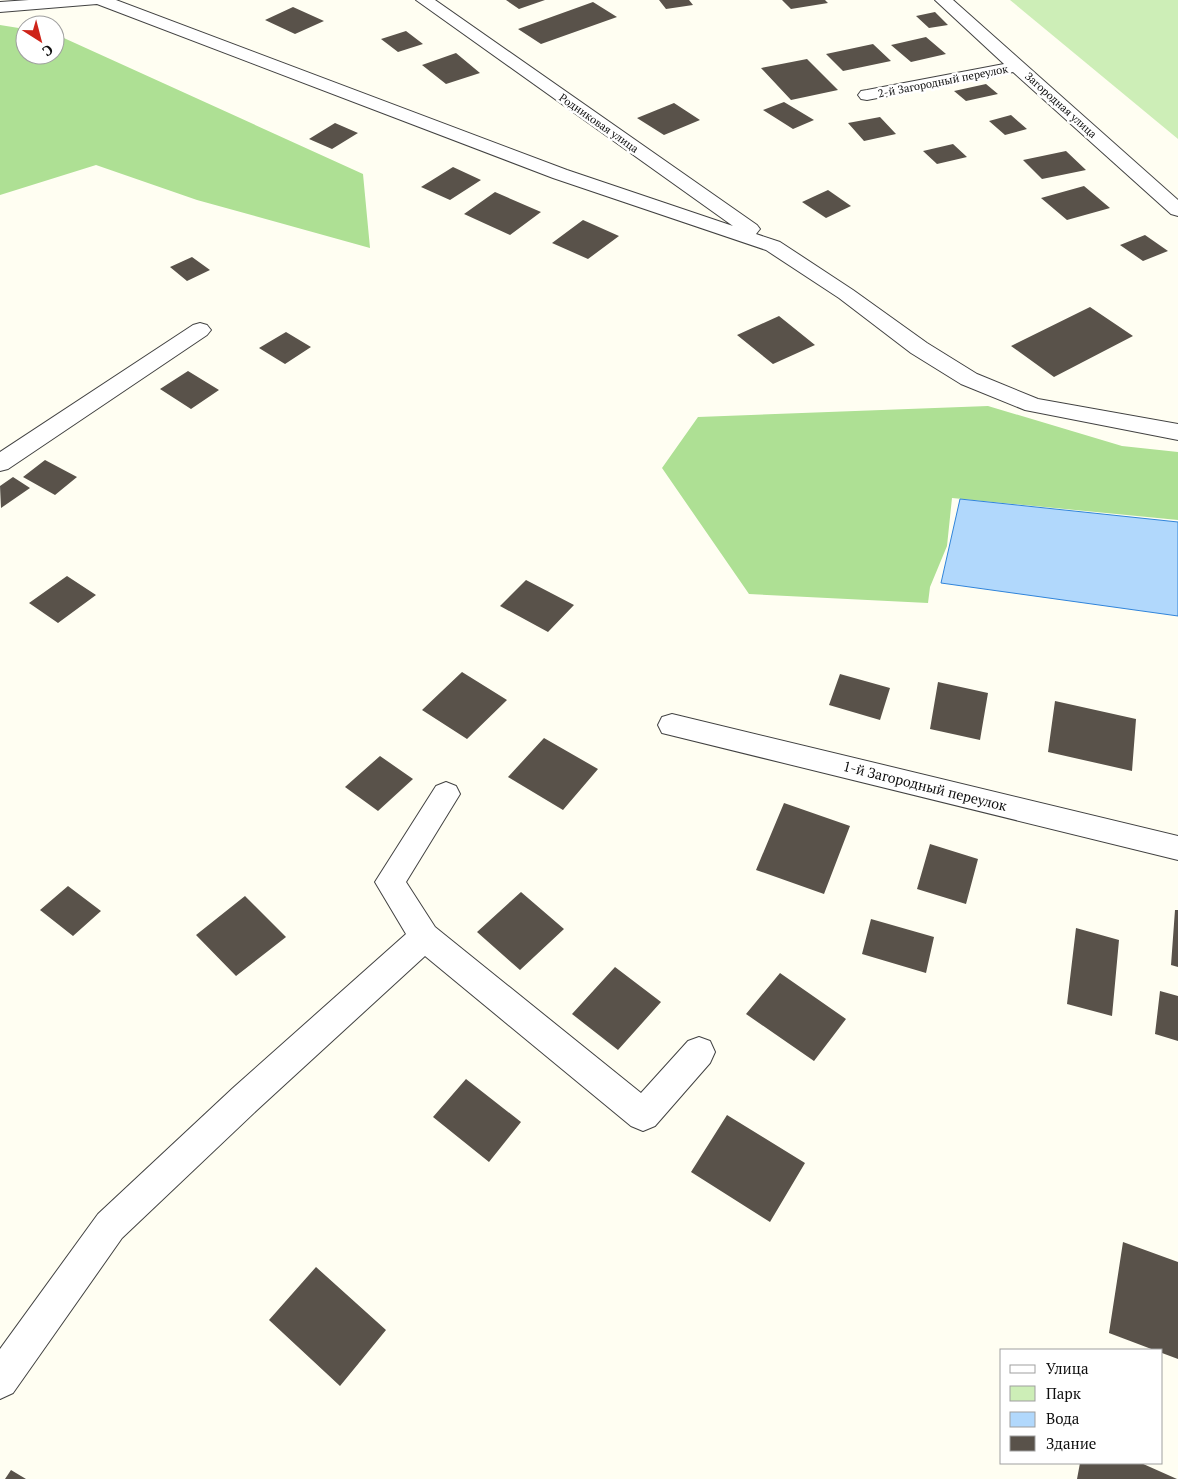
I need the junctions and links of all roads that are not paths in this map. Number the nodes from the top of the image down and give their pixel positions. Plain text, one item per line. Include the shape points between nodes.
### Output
1 (94, 0) edge
2 (101, 0) edge
3 (424, 0) edge
4 (943, 0) edge
5 (0, 7) edge
6 (1018, 66) junction
7 (867, 95) dead end
8 (1178, 210) edge
9 (774, 246) junction
10 (200, 330) dead end
11 (1178, 432) edge
12 (0, 463) edge
13 (672, 725) dead end
14 (446, 794) dead end
15 (1178, 848) edge
16 (424, 937) junction
17 (699, 1052) dead end
18 (0, 1380) edge

1 - 5 street
2 - 9 street via 560,174
3 - 9 street, Родниковая улица
4 - 6 street, Загородная улица
6 - 7 street, 2-й Загородный переулок
6 - 8 street, Загородная улица
9 - 11 street via 919,348 969,379 1032,405
10 - 12 street
13 - 15 street, 1-й Загородный переулок
14 - 16 street via 390,882
16 - 17 street via 643,1115
16 - 18 street via 110,1226

